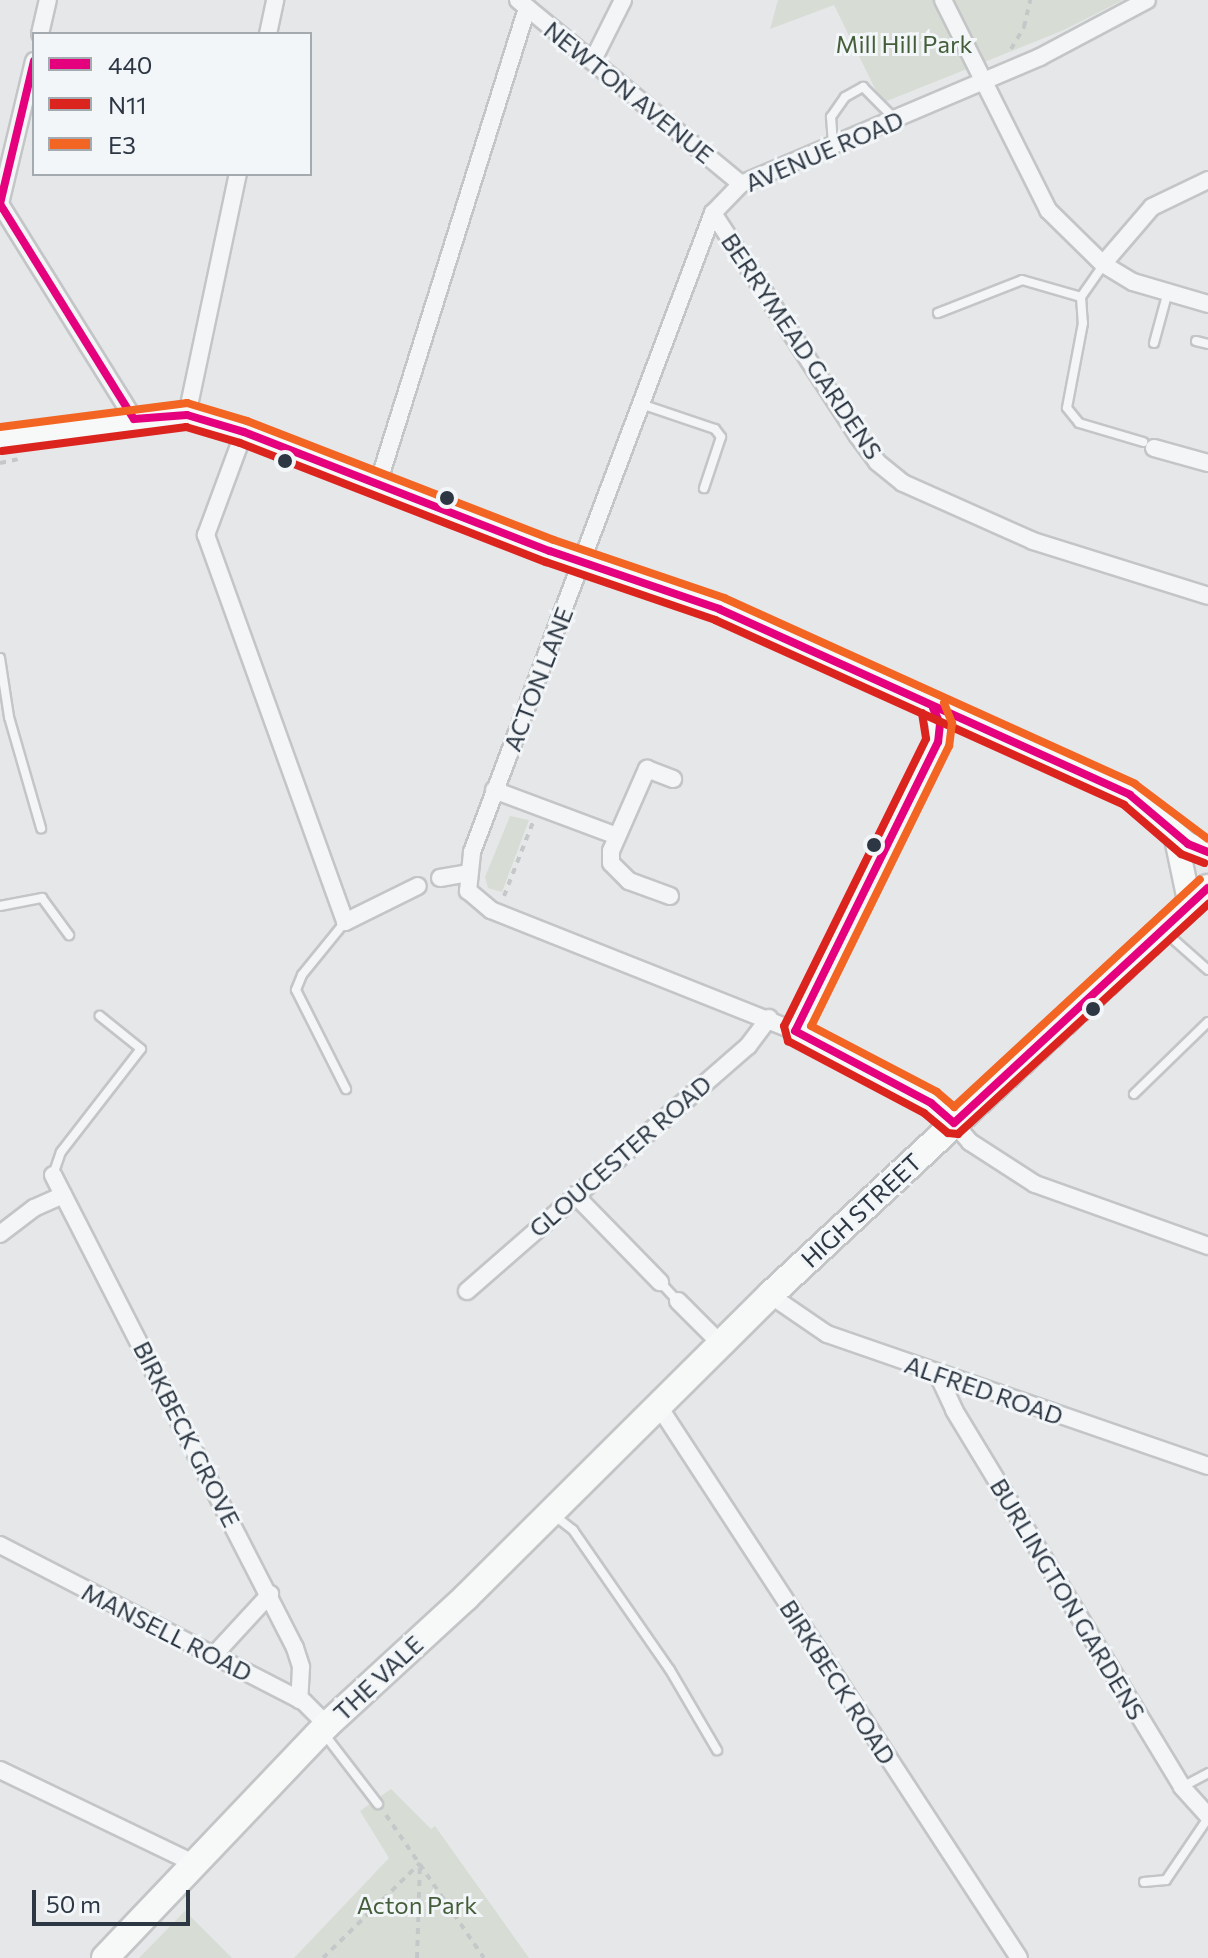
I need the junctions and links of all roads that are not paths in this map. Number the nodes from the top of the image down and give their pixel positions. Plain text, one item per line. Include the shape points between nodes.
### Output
1 (48, 0) edge
2 (275, 0) edge
3 (623, 0) edge
4 (943, 0) edge
5 (1147, 0) edge
6 (522, 4) edge
7 (40, 32) edge
8 (268, 32) edge
9 (593, 60) junction
10 (32, 69) edge
11 (984, 80) junction
12 (896, 120) junction
13 (833, 145) junction
14 (238, 176) edge
15 (1208, 180) edge
16 (741, 184) junction
17 (713, 213) junction
18 (1103, 264) junction
19 (1167, 295) junction
20 (1081, 297) junction
21 (1208, 304) edge
22 (938, 313) dead end
23 (1196, 341) dead end
24 (1154, 343) dead end
25 (1208, 344) edge
26 (641, 404) junction
27 (187, 415) junction
28 (134, 419) junction
29 (244, 432) junction
30 (0, 439) edge
31 (1148, 445) joint
32 (1208, 463) edge
33 (377, 487) junction
34 (704, 488) dead end
35 (581, 561) junction
36 (1208, 596) edge
37 (0, 658) edge
38 (933, 708) junction
39 (976, 725) junction
40 (938, 742) junction
41 (673, 779) dead end
42 (494, 790) junction
43 (41, 828) dead end
44 (1175, 834) junction
45 (617, 836) junction
46 (1208, 852) edge
47 (467, 873) junction
48 (440, 878) joint
49 (418, 886) joint
50 (670, 896) dead end
51 (1199, 896) edge
52 (0, 906) edge
53 (345, 922) junction
54 (1164, 931) junction
55 (69, 935) dead end
56 (1208, 970) edge
57 (100, 1016) dead end
58 (769, 1018) junction
59 (1208, 1022) edge
60 (795, 1031) junction
61 (346, 1089) dead end
62 (1134, 1094) dead end
63 (954, 1123) junction
64 (53, 1175) joint
65 (63, 1195) junction
66 (575, 1195) junction
67 (0, 1234) edge
68 (1208, 1246) edge
69 (660, 1282) joint
70 (467, 1291) dead end
71 (770, 1295) junction
72 (678, 1301) joint
73 (721, 1344) junction
74 (938, 1375) junction
75 (658, 1405) junction
76 (1208, 1466) edge
77 (551, 1513) junction
78 (0, 1545) edge
79 (270, 1594) junction
80 (214, 1655) junction
81 (299, 1700) junction
82 (325, 1728) junction
83 (717, 1750) dead end
84 (0, 1770) edge
85 (1208, 1773) edge
86 (1182, 1787) junction
87 (378, 1804) road end
88 (1208, 1817) edge
89 (193, 1863) junction
90 (1144, 1882) dead end
91 (105, 1958) edge
92 (1019, 1958) edge

1 - 7 street
2 - 8 street
3 - 9 street
4 - 11 street
5 - 11 street, AVENUE ROAD
6 - 9 street, NEWTON AVENUE
6 - 33 street
9 - 16 street, NEWTON AVENUE via 613,83 625,87
10 - 28 street via 0,204
11 - 12 street, AVENUE ROAD
11 - 18 street via 1048,210
12 - 13 street, AVENUE ROAD
12 - 13 lane via 863,87 845,97 831,117
13 - 16 street, AVENUE ROAD
14 - 27 street
15 - 18 street via 1152,207
16 - 17 street, AVENUE ROAD
17 - 26 street, AVENUE ROAD
17 - 36 street, BERRYMEAD GARDENS via 857,435 894,476 1033,541
18 - 19 street
18 - 20 lane
19 - 21 street
19 - 24 lane
20 - 22 lane via 1022,280
20 - 31 lane via 1083,323 1067,408 1079,423
23 - 25 lane
26 - 34 lane via 715,429 721,437
26 - 35 street, AVENUE ROAD
27 - 28 main road
27 - 29 main road
28 - 30 main road
29 - 33 main road
29 - 53 street via 206,535
31 - 32 street
33 - 35 main road
35 - 38 main road via 719,609
35 - 42 street, ACTON LANE
37 - 43 lane via 9,717
38 - 39 main road
38 - 40 main road via 940,724
39 - 40 main road via 957,725
39 - 44 main road via 1130,795
40 - 60 main road
41 - 45 street via 647,769
42 - 45 street
42 - 47 street, ACTON LANE
44 - 46 main road
44 - 51 main road
45 - 50 street via 611,863 619,875
47 - 48 street
47 - 58 street via 468,891 491,910
48 - 49 lane
49 - 53 street
51 - 54 main road, HIGH STREET
52 - 55 lane via 42,898
53 - 61 lane via 296,990
54 - 56 lane
54 - 63 main road, HIGH STREET
57 - 64 lane via 141,1049 61,1152
58 - 60 street
58 - 66 street, GLOUCESTER ROAD via 748,1046
59 - 62 lane
60 - 63 main road via 931,1103
63 - 68 street via 979,1149 1035,1184
63 - 71 main road, HIGH STREET
64 - 65 street, BIRKBECK GROVE
65 - 67 street via 34,1208
65 - 79 street, BIRKBECK GROVE
66 - 69 street
66 - 70 street, GLOUCESTER ROAD
69 - 72 lane
71 - 73 main road, HIGH STREET
71 - 74 street, ALFRED ROAD via 827,1334
72 - 73 street
73 - 75 main road, HIGH STREET
74 - 76 street, ALFRED ROAD
74 - 86 street, BURLINGTON GARDENS via 954,1410
75 - 77 main road, THE VALE
75 - 92 street, BIRKBECK ROAD
77 - 82 main road, THE VALE
77 - 83 lane via 573,1530 670,1670
78 - 80 street, MANSELL ROAD
79 - 80 street
79 - 81 street, BIRKBECK GROVE via 301,1667
80 - 81 street, MANSELL ROAD
81 - 82 street, MANSELL ROAD
82 - 87 lane
82 - 89 main road, THE VALE
84 - 89 street
85 - 86 lane
86 - 88 street, BURLINGTON GARDENS
88 - 90 lane via 1166,1880
89 - 91 main road, THE VALE

